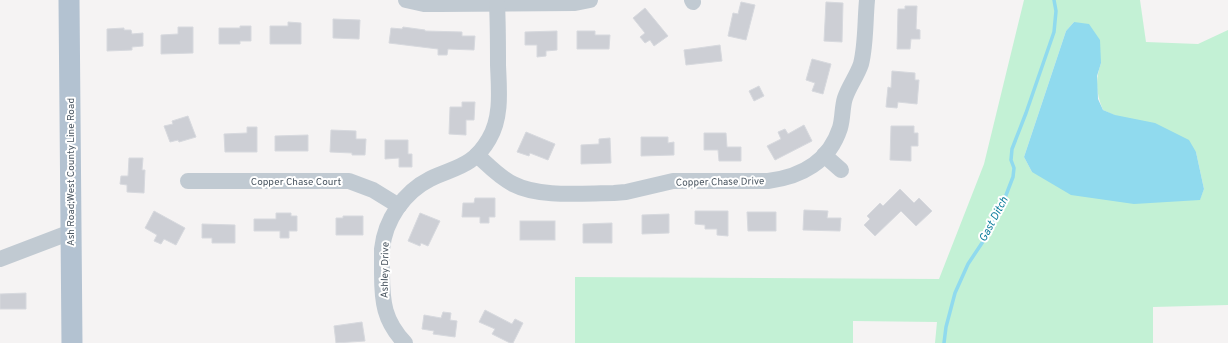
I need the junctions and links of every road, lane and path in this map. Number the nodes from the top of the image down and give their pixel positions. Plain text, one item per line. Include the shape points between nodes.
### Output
1 (69, 0) edge
2 (406, 0) edge
3 (590, 0) edge
4 (867, 0) edge
5 (498, 4) junction
6 (477, 155) junction
7 (824, 155) junction
8 (841, 170) dead end
9 (188, 181) dead end
10 (398, 206) junction
11 (71, 232) junction
12 (0, 259) edge
13 (399, 341) edge
14 (72, 343) edge

1 - 11 main road, Ash Road;West County Line Road
2 - 5 street via 424,4
3 - 5 street via 574,3
4 - 7 street, Copper Chase Drive via 860,66 848,91 835,140
5 - 6 street, Ashley Drive via 497,117 489,139
6 - 7 street, Copper Chase Drive via 501,177 525,189 543,193 614,193 673,181 782,180 807,170
6 - 10 street, Ashley Drive via 458,168 430,179
7 - 8 street
9 - 10 street, Copper Chase Court via 349,182 373,190
10 - 13 street, Ashley Drive via 390,220 382,248 382,290 387,317
11 - 12 street
11 - 14 main road, Ash Road;West County Line Road

